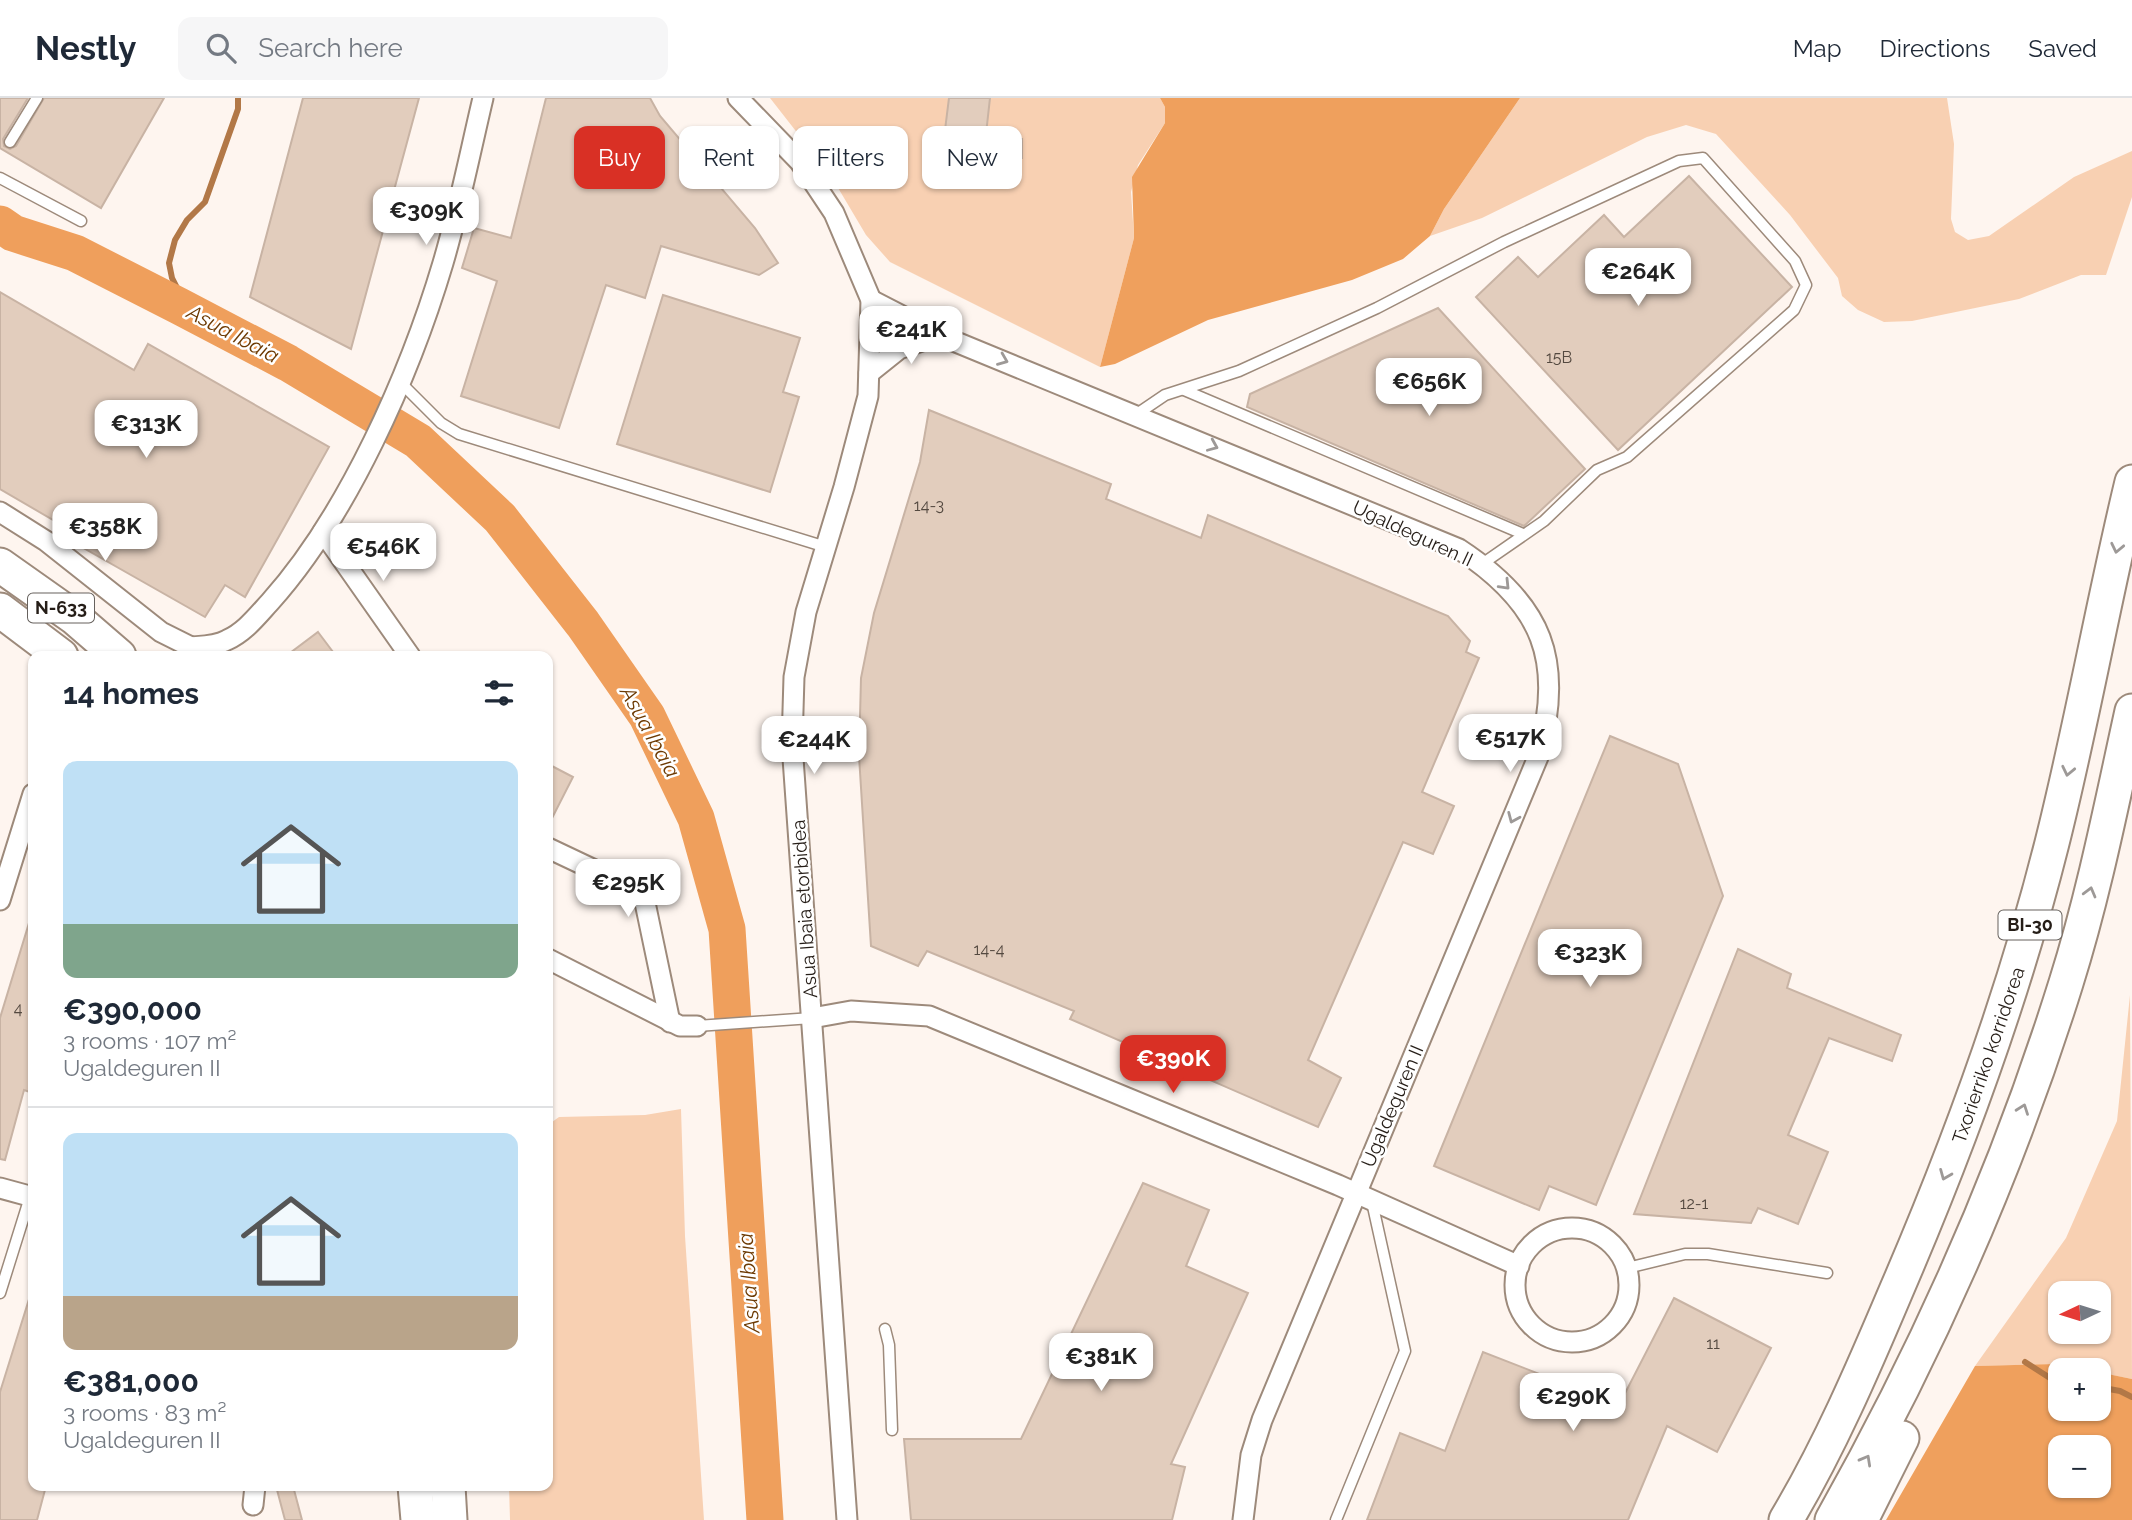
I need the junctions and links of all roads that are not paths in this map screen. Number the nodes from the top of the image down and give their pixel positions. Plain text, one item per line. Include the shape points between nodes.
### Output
1 (37, 98) edge
2 (483, 98) edge
3 (738, 98) edge
4 (10, 142) dead end
5 (0, 178) edge
6 (81, 221) dead end
7 (870, 300) junction
8 (939, 335) junction
9 (869, 373) junction
10 (399, 380) junction
11 (1184, 390) junction
12 (1137, 414) junction
13 (2132, 482) edge
14 (0, 512) edge
15 (323, 532) junction
16 (1523, 534) junction
17 (826, 547) junction
18 (1482, 564) junction
19 (0, 565) edge
20 (0, 610) edge
21 (54, 651) edge
22 (113, 651) edge
23 (191, 651) edge
24 (196, 651) edge
25 (406, 651) edge
26 (2132, 710) edge
27 (28, 810) edge
28 (553, 850) edge
29 (0, 900) edge
30 (553, 963) edge
31 (812, 1018) junction
32 (670, 1022) junction
33 (697, 1026) joint
34 (2000, 1174) junction
35 (0, 1188) edge
36 (28, 1196) edge
37 (1364, 1197) junction
38 (28, 1209) edge
39 (1519, 1266) junction
40 (1627, 1268) junction
41 (1827, 1273) dead end
42 (0, 1293) edge
43 (885, 1329) dead end
44 (1871, 1350) junction
45 (892, 1430) dead end
46 (392, 1491) edge
47 (415, 1491) edge
48 (448, 1491) edge
49 (394, 1520) edge
50 (418, 1520) edge
51 (450, 1520) edge
52 (847, 1520) edge
53 (1243, 1520) edge
54 (1336, 1520) edge
55 (1764, 1520) edge
56 (1786, 1520) edge
57 (1832, 1520) edge
58 (1861, 1520) edge

1 - 4 lane
2 - 10 street via 443,263
3 - 7 street, Asua Ibaia etorbidea via 800,162 834,213
5 - 6 lane
7 - 8 street, Ugaldeguren II
7 - 9 street, Asua Ibaia etorbidea
8 - 9 street via 899,349
8 -> 12 street, Ugaldeguren II
9 - 17 street, Asua Ibaia etorbidea via 867,396
10 - 15 street
10 - 17 lane via 441,423 459,434
11 - 12 lane via 1165,395
11 - 16 lane
11 - 16 lane via 1239,371 1377,309 1504,242 1679,161 1703,158 1795,261 1806,285 1794,310 1627,457 1597,470 1544,521
12 -> 18 street, Ugaldeguren II via 1459,549
13 -> 44 highway, Txorierriko korridorea / BI-30 via 2056,828 2019,967 1954,1155
14 - 23 street via 46,541
15 - 24 street via 288,582 245,629
15 - 25 street
16 - 18 lane
17 - 31 street, Asua Ibaia etorbidea via 806,612 794,677 793,731
18 -> 37 street, Ugaldeguren II via 1507,584 1537,631 1551,688 1548,721 1538,757
19 - 22 highway, N-633
20 - 21 highway, N-633
34 -> 26 highway, BI-30 via 2067,981
27 - 29 street
28 - 32 street via 643,893
30 - 32 street
31 - 33 lane
31 - 37 street via 852,1011 929,1016
31 - 52 street, Asua Ibaia etorbidea
32 - 33 street
57 -> 34 highway, BI-30 via 1895,1404
34 - 58 highway via 1952,1322 1919,1404
35 - 36 street
37 - 39 street
37 - 53 street, Ugaldeguren II via 1251,1455
37 - 54 lane via 1405,1351
38 - 42 lane
39 - 40 street via 1540,1238 1574,1228 1607,1240
39 - 40 street via 1517,1295 1528,1321 1543,1334 1571,1341 1599,1335 1615,1323 1627,1297
40 - 41 lane via 1685,1254 1708,1254
43 - 45 lane
44 - 55 highway
44 - 56 highway, Txorierriko korridorea / BI-30
46 - 49 highway
47 - 50 highway
48 - 51 highway

